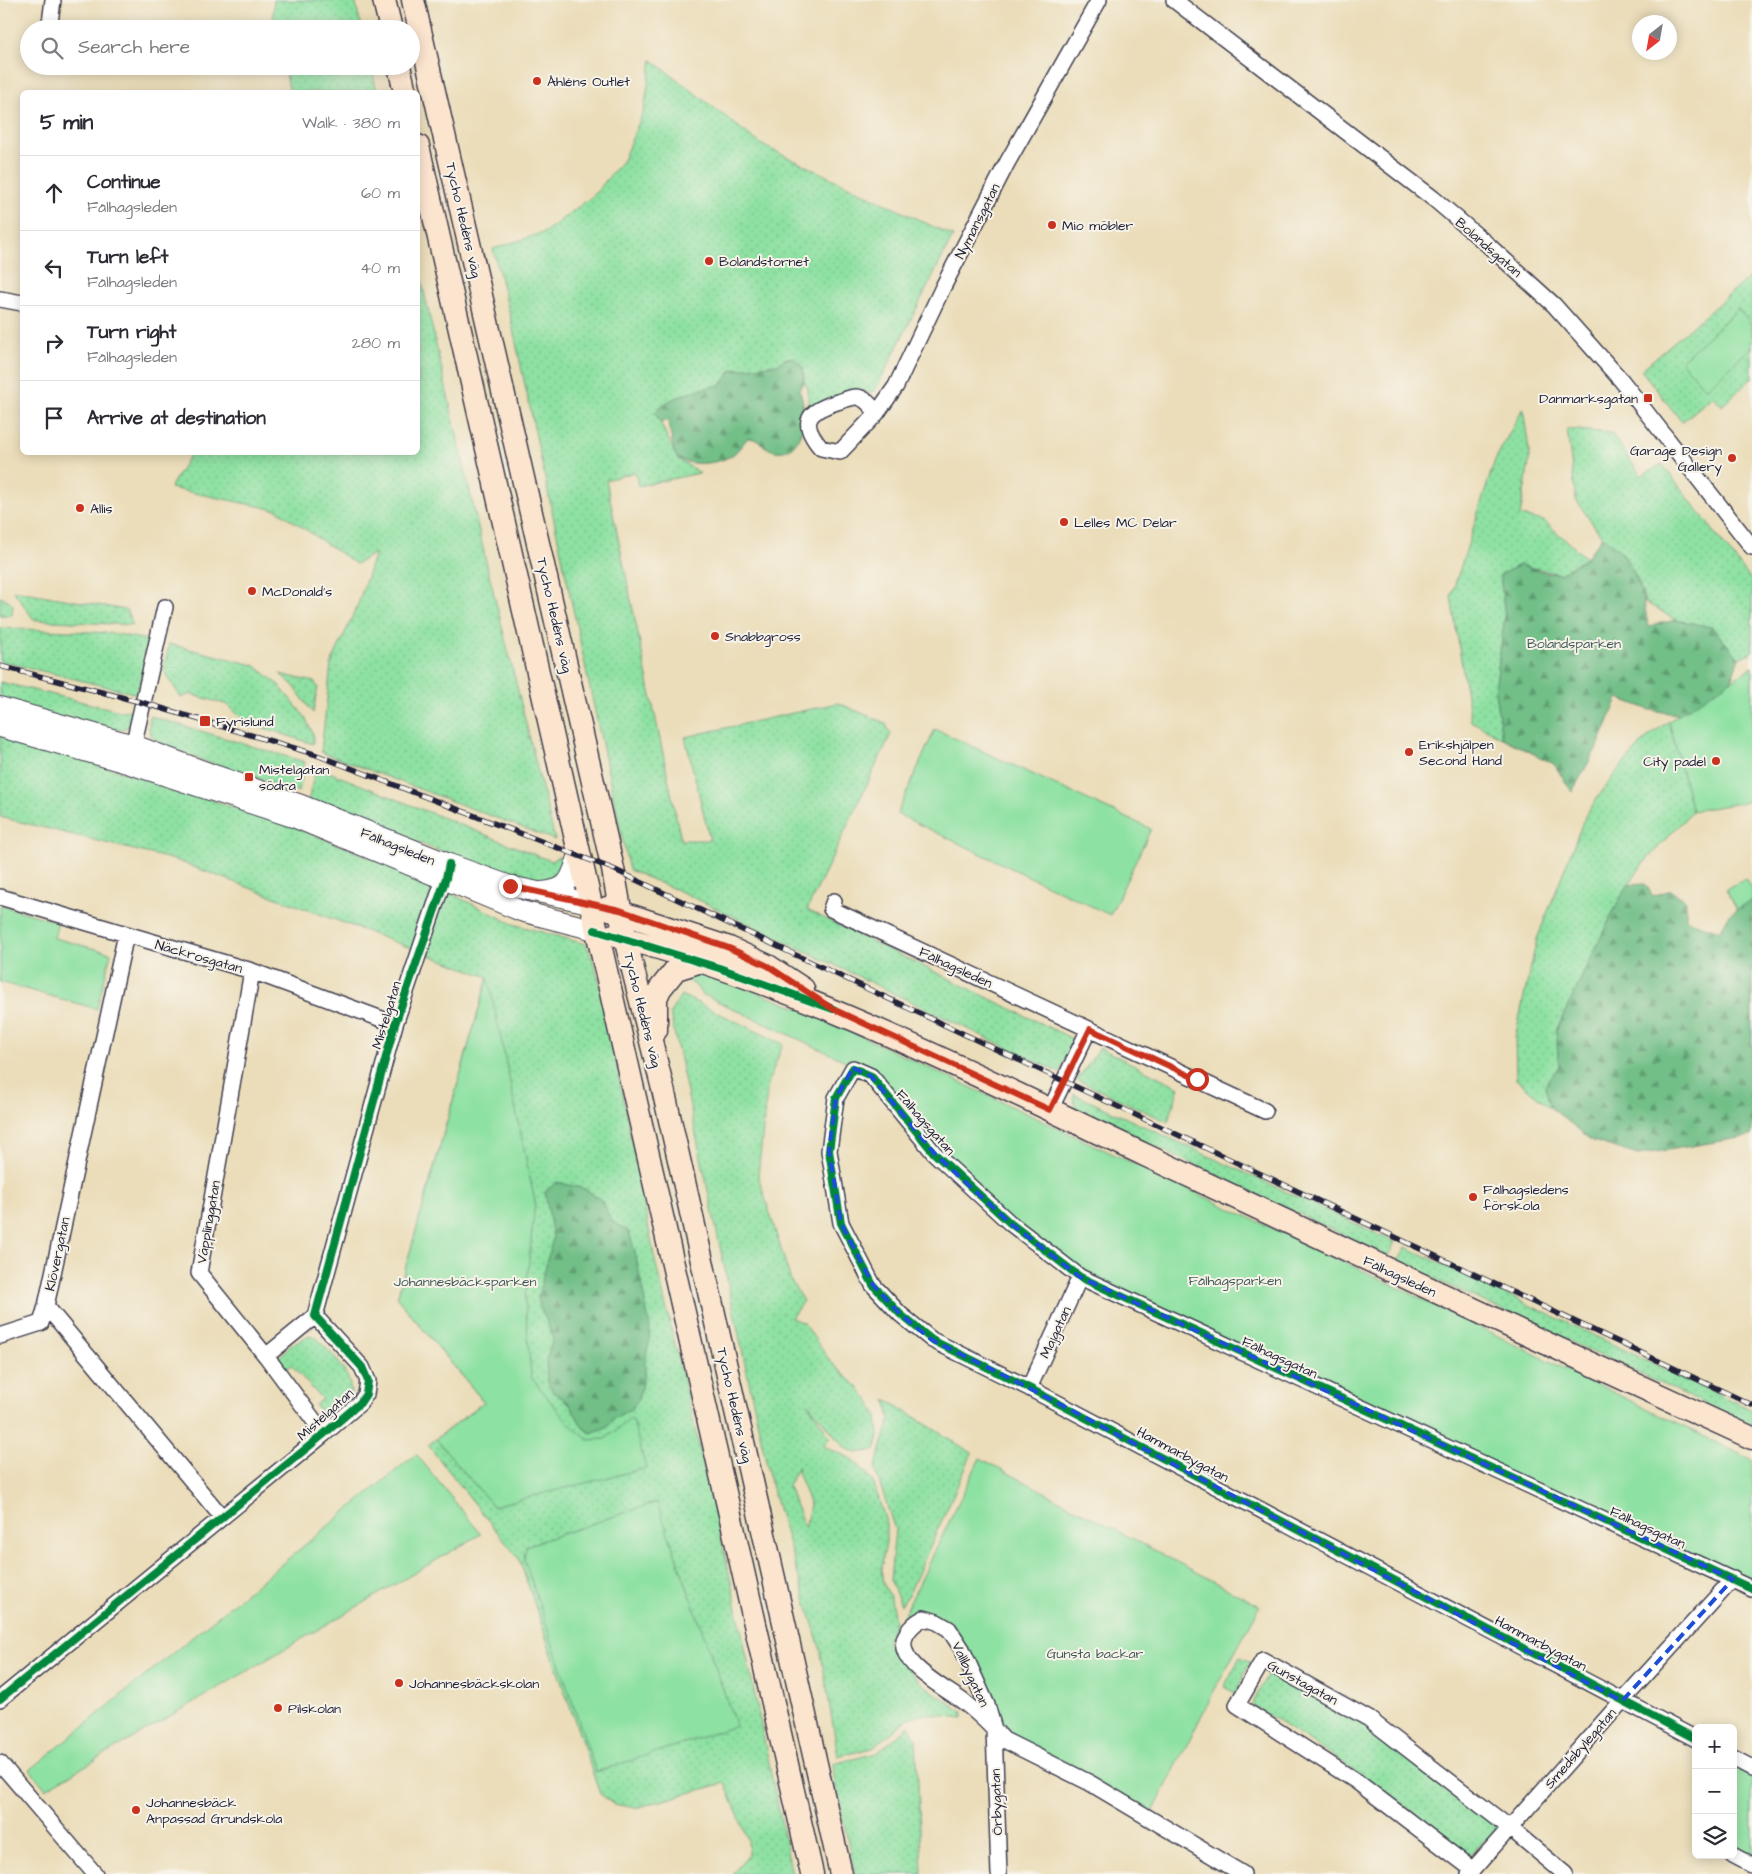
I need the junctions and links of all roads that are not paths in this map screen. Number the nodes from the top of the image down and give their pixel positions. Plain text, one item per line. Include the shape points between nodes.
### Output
1 (53, 0) edge
2 (384, 0) edge
3 (413, 0) edge
4 (1099, 0) edge
5 (1174, 0) edge
6 (50, 20) edge
7 (389, 20) edge
8 (418, 20) edge
9 (420, 30) edge
10 (401, 75) edge
11 (405, 90) edge
12 (420, 155) edge
13 (0, 299) edge
14 (20, 303) edge
15 (877, 412) junction
16 (1752, 547) edge
17 (165, 607) dead end
18 (0, 706) edge
19 (0, 727) edge
20 (132, 755) junction
21 (579, 855) junction
22 (447, 871) junction
23 (537, 892) junction
24 (0, 897) edge
25 (834, 901) dead end
26 (589, 904) junction
27 (620, 910) junction
28 (596, 930) junction
29 (126, 934) junction
30 (625, 938) junction
31 (698, 962) junction
32 (252, 971) junction
33 (833, 1009) junction
34 (395, 1024) junction
35 (1090, 1029) junction
36 (657, 1068) junction
37 (853, 1068) joint
38 (1050, 1110) junction
39 (1265, 1111) dead end
40 (1080, 1277) junction
41 (46, 1306) junction
42 (315, 1316) junction
43 (0, 1336) edge
44 (266, 1356) junction
45 (1029, 1388) junction
46 (324, 1434) junction
47 (1752, 1438) edge
48 (222, 1517) junction
49 (1733, 1580) junction
50 (1752, 1589) edge
51 (0, 1699) edge
52 (1622, 1701) junction
53 (994, 1729) junction
54 (1692, 1737) edge
55 (1737, 1762) edge
56 (0, 1763) edge
57 (1752, 1768) edge
58 (1510, 1828) junction
59 (1737, 1857) edge
60 (1752, 1865) edge
61 (1001, 1872) edge
62 (1471, 1872) edge
63 (95, 1874) edge
64 (812, 1874) edge
65 (841, 1874) edge
66 (1243, 1874) edge
67 (1565, 1874) edge

1 - 6 street
2 - 7 main road
3 - 8 main road, Tycho Hedéns väg
4 - 15 street, Nymansgatan via 1007,163 896,386
5 - 16 street, Bolandsgatan via 1434,199 1554,305 1621,380
9 - 27 main road, Tycho Hedéns väg via 611,859
10 - 11 main road
12 - 21 main road, Tycho Hedéns väg
13 - 14 street
15 - 15 street, Nymansgatan via 840,452 821,448 811,436 809,421 814,412 856,396 866,400
17 - 20 street
18 - 20 street, Fålhagsleden
19 - 20 street, Fålhagsleden
20 - 22 street, Fålhagsleden
21 - 23 street via 564,887
21 - 26 main road, Tycho Hedéns väg
22 - 23 street, Fålhagsleden
22 - 28 street, Fålhagsleden via 521,911
22 - 34 street, Mistelgatan
23 - 26 street, Fålhagsleden
24 - 29 street, Näckrosgatan
25 - 35 street, Fålhagsleden via 830,909
26 - 27 main road, Fålhagsleden
26 - 28 main road, Tycho Hedéns väg
27 - 30 main road, Tycho Hedéns väg
27 - 33 main road, Fålhagsleden via 729,948 768,966
28 - 30 main road, Fålhagsleden
28 - 64 main road, Tycho Hedéns väg
29 - 32 street, Näckrosgatan
29 - 41 street, Klövergatan
30 - 31 main road, Fålhagsleden
30 - 36 main road, Tycho Hedéns väg
31 - 33 main road, Fålhagsleden
31 - 36 main road via 676,969 656,998
32 - 34 street, Näckrosgatan
32 - 44 street, Väpplinggatan via 199,1273
33 - 38 main road, Fålhagsleden
34 - 42 street, Mistelgatan
35 - 38 street
35 - 39 street, Fålhagsleden
36 - 65 main road, Tycho Hedéns väg
37 - 40 street, Fålhagsgatan via 871,1076 941,1160 1010,1222
37 - 45 street, Hammarbygatan via 836,1098 829,1151 841,1223 873,1285 900,1314 932,1340
38 - 47 main road, Fålhagsleden
40 - 45 street, Majgatan
40 - 49 street, Fålhagsgatan
41 - 43 street via 41,1323
41 - 48 street, Klövergatan
42 - 44 street
42 - 46 street, Mistelgatan via 362,1367 368,1381 366,1394 360,1403
44 - 46 street, Väpplinggatan
45 - 52 street, Hammarbygatan
46 - 48 street, Mistelgatan
48 - 51 street, Mistelgatan
49 - 50 street, Fålhagsgatan
49 - 52 street, Smedsbylegatan
52 - 54 street, Hammarbygatan
52 - 58 street, Smedsbylegatan
53 - 53 street, Vallbygatan via 909,1661 903,1638 917,1621 924,1618 949,1629 962,1649
53 - 61 street, Örbygatan
53 - 66 street, Vallbygatan via 1004,1740 1090,1783
55 - 57 street
56 - 63 street
58 - 62 street, Smedsbylegatan
58 - 62 street, Gunstagatan via 1369,1719 1263,1660 1237,1705 1356,1781
58 - 67 street, Gunstagatan
59 - 60 street

